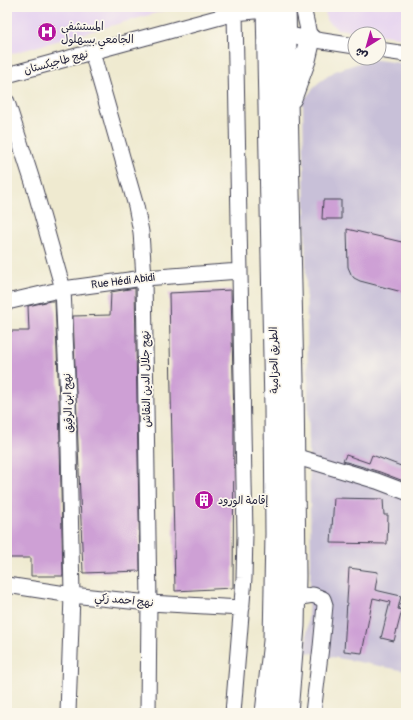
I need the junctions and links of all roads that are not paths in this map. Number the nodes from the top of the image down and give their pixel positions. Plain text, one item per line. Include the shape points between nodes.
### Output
1 (303, 7) edge
2 (273, 8) edge
3 (215, 13) edge
4 (234, 13) junction
5 (285, 34) junction
6 (310, 39) junction
7 (347, 45) edge
8 (387, 51) edge
9 (92, 52) junction
10 (406, 54) edge
11 (7, 75) edge
12 (7, 102) edge
13 (287, 114) junction
14 (240, 271) junction
15 (144, 278) junction
16 (63, 289) junction
17 (7, 302) edge
18 (294, 456) junction
19 (406, 492) edge
20 (7, 585) edge
21 (72, 595) junction
22 (295, 598) junction
23 (149, 603) junction
24 (242, 608) junction
25 (68, 713) edge
26 (148, 713) edge
27 (233, 713) edge
28 (266, 713) edge
29 (287, 713) edge
30 (313, 713) edge

1 - 6 street
2 - 4 street, نهج طاجيكستان
2 - 5 highway, الطريق الحزامية
2 - 28 highway, الطريق الحزامية via 276,534 274,641
3 - 4 street, نهج طاجيكستان
3 - 9 street, نهج طاجيكستان
4 - 14 street
5 - 6 street
5 - 13 highway, الطريق الحزامية
6 - 7 street
6 - 13 highway
8 - 10 street
9 - 11 street, نهج طاجيكستان
9 - 15 street, نهج جلال الدين النقاش via 136,206 141,232
12 - 16 street, نهج ابن الرقيق
13 - 18 highway, الطريق الحزامية
14 - 15 street, Rue Hédi Abidi
14 - 24 street via 245,534
15 - 16 street, Rue Hédi Abidi
15 - 23 street, نهج جلال الدين النقاش
16 - 17 street, Rue Hédi Abidi
16 - 21 street, نهج ابن الرقيق
18 - 19 street
18 - 22 highway, الطريق الحزامية
20 - 21 street, نهج احمد زكي
21 - 23 street, نهج احمد زكي
21 - 25 street, نهج ابن الرقيق
22 - 29 highway, الطريق الحزامية
22 - 30 street via 313,595 323,600 325,606
23 - 24 street, نهج احمد زكي
23 - 26 street, نهج جلال الدين النقاش
24 - 27 street

